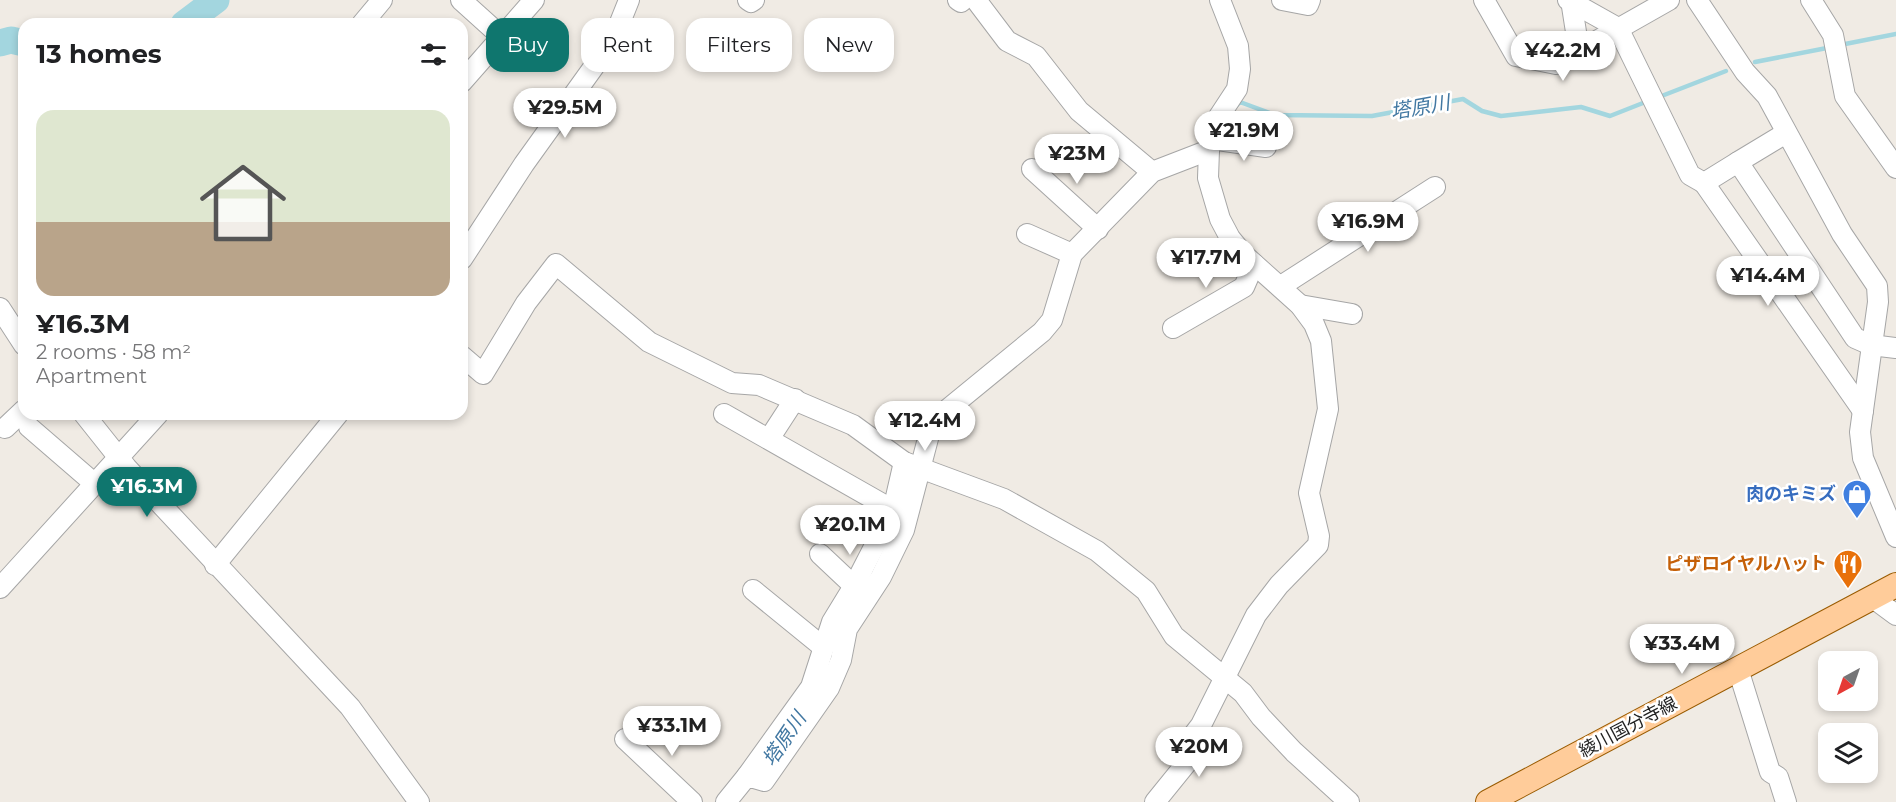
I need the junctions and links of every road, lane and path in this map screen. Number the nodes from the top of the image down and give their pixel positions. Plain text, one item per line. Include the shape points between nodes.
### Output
1 (382, 0) edge
2 (461, 0) edge
3 (534, 0) edge
4 (629, 0) edge
5 (748, 0) edge
6 (754, 0) edge
7 (958, 0) edge
8 (963, 0) edge
9 (976, 0) edge
10 (1220, 0) edge
11 (1282, 0) edge
12 (1310, 0) edge
13 (1484, 0) edge
14 (1668, 0) edge
15 (1697, 0) edge
16 (1811, 0) edge
17 (1570, 1) edge
18 (367, 18) edge
19 (518, 18) edge
20 (486, 22) edge
21 (1618, 28) junction
22 (1579, 51) junction
23 (486, 54) edge
24 (468, 75) edge
25 (1786, 134) junction
26 (1215, 142) junction
27 (1266, 147) dead end
28 (1738, 162) junction
29 (1896, 168) edge
30 (1032, 169) dead end
31 (1152, 172) junction
32 (1704, 183) junction
33 (1435, 187) dead end
34 (1098, 229) junction
35 (1027, 234) dead end
36 (468, 250) edge
37 (1072, 254) junction
38 (1254, 264) junction
39 (1281, 286) junction
40 (1300, 305) junction
41 (0, 308) edge
42 (1352, 314) dead end
43 (1173, 328) dead end
44 (18, 329) edge
45 (1871, 345) junction
46 (1896, 348) edge
47 (468, 361) edge
48 (795, 399) junction
49 (1863, 411) junction
50 (724, 414) dead end
51 (22, 420) edge
52 (28, 420) edge
53 (89, 420) edge
54 (153, 420) edge
55 (333, 420) edge
56 (5, 428) dead end
57 (769, 439) junction
58 (119, 457) junction
59 (904, 462) junction
60 (922, 471) junction
61 (95, 484) junction
62 (893, 510) junction
63 (1896, 537) edge
64 (820, 554) dead end
65 (215, 565) junction
66 (1896, 585) edge
67 (854, 586) junction
68 (0, 588) edge
69 (753, 590) dead end
70 (1873, 598) junction
71 (1896, 615) edge
72 (821, 654) junction
73 (841, 660) junction
74 (1738, 669) junction
75 (1224, 677) junction
76 (625, 739) dead end
77 (747, 776) junction
78 (419, 802) edge
79 (692, 802) edge
80 (726, 802) edge
81 (1155, 802) edge
82 (1349, 802) edge
83 (1488, 802) edge
84 (1786, 802) edge

1 - 18 street
2 - 20 street
3 - 19 street
4 - 36 street via 613,40
5 - 6 street
7 - 8 street
9 - 31 street via 1007,41 1036,56 1079,111
10 - 26 street via 1238,46 1240,69 1237,89 1214,124
11 - 12 street via 1308,5
13 - 22 street via 1516,56 1556,64
14 - 21 street
15 - 25 street via 1745,72 1767,96
16 - 29 street via 1835,44 1845,96
17 - 21 street
17 - 22 street
21 - 22 street
21 - 32 street via 1690,175
23 - 24 street
25 - 28 street
25 - 45 street via 1842,234 1877,286
26 - 27 street
26 - 31 street
26 - 38 street via 1208,178 1220,219 1230,238
28 - 32 street
28 - 45 street via 1855,338
30 - 34 street
31 - 34 street
32 - 49 street
33 - 39 street
34 - 37 street
35 - 37 street
37 - 60 street via 1052,320 948,409 930,431
38 - 39 street
38 - 43 street via 1244,287
39 - 40 street
40 - 42 street
40 - 75 street via 1322,341 1328,409 1309,493 1318,545 1256,615
41 - 44 street
45 - 46 street
45 - 49 street
47 - 48 street via 483,375 526,303 556,264 649,342 732,383 759,385
48 - 57 street
48 - 59 street via 853,425
49 - 63 street via 1863,458
50 - 57 street
51 - 56 street
52 - 61 street
53 - 58 street
54 - 58 street
55 - 65 street
57 - 62 street
58 - 61 street
58 - 65 street
59 - 60 street
59 - 62 street
60 - 73 street via 904,530 881,577 847,629
60 - 75 street via 1004,499 1097,551 1146,591 1174,636
61 - 68 street
62 - 67 street
64 - 67 street
65 - 78 street via 355,714
66 - 70 main road, 綾川国分寺線
67 - 72 street via 832,622
69 - 72 street
70 - 71 street
70 - 74 main road, 綾川国分寺線
72 - 73 street
72 - 77 street via 811,687
73 - 77 street via 829,688 764,781
74 - 83 main road, 綾川国分寺線
74 - 84 street via 1770,772 1778,777
75 - 81 street via 1201,725 1181,751 1189,760
75 - 82 street via 1294,752
76 - 79 street
77 - 80 street

